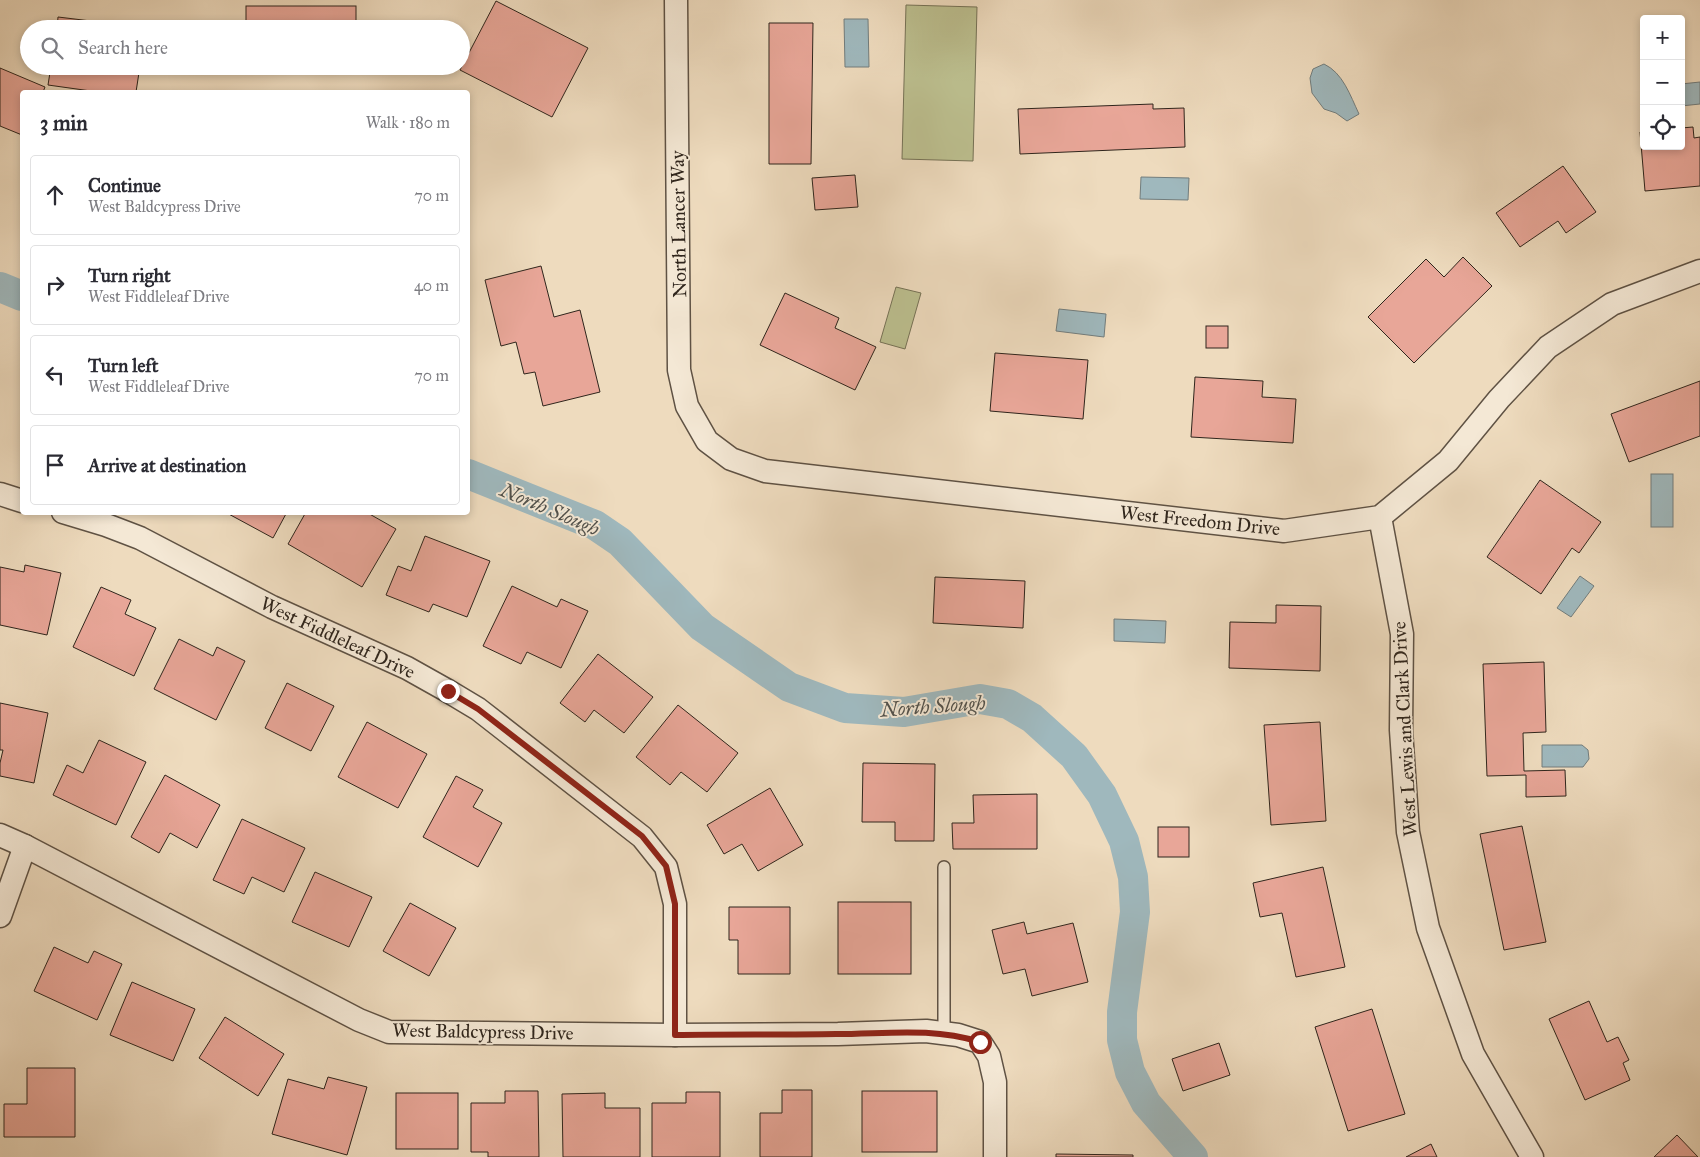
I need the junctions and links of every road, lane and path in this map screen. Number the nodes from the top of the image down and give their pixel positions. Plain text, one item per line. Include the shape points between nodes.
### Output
1 (676, 0) edge
2 (1700, 271) edge
3 (707, 441) joint
4 (0, 494) edge
5 (20, 499) edge
6 (73, 515) edge
7 (1380, 517) junction
8 (0, 835) edge
9 (25, 846) junction
10 (944, 866) dead end
11 (0, 916) edge
12 (944, 1034) junction
13 (675, 1035) junction
14 (995, 1157) edge
15 (1532, 1157) edge

1 - 3 street, North Lancer Way via 680,370 687,406
2 - 7 street via 1612,304 1548,346 1448,461
3 - 7 street, West Freedom Drive via 731,459 765,471 1284,531
4 - 5 street
6 - 13 street, West Fiddleleaf Drive via 140,538 448,691 478,709 642,836 666,866 675,904
7 - 15 street, West Lewis and Clark Drive via 1402,634 1400,730 1408,832 1428,928 1473,1054
8 - 9 street, West Baldcypress Drive
9 - 11 street
9 - 13 street, West Baldcypress Drive via 358,1020 389,1032
10 - 12 lane
12 - 13 street, West Baldcypress Drive via 926,1031
12 - 14 street, West Baldcypress Drive via 980,1042 989,1056 995,1082

